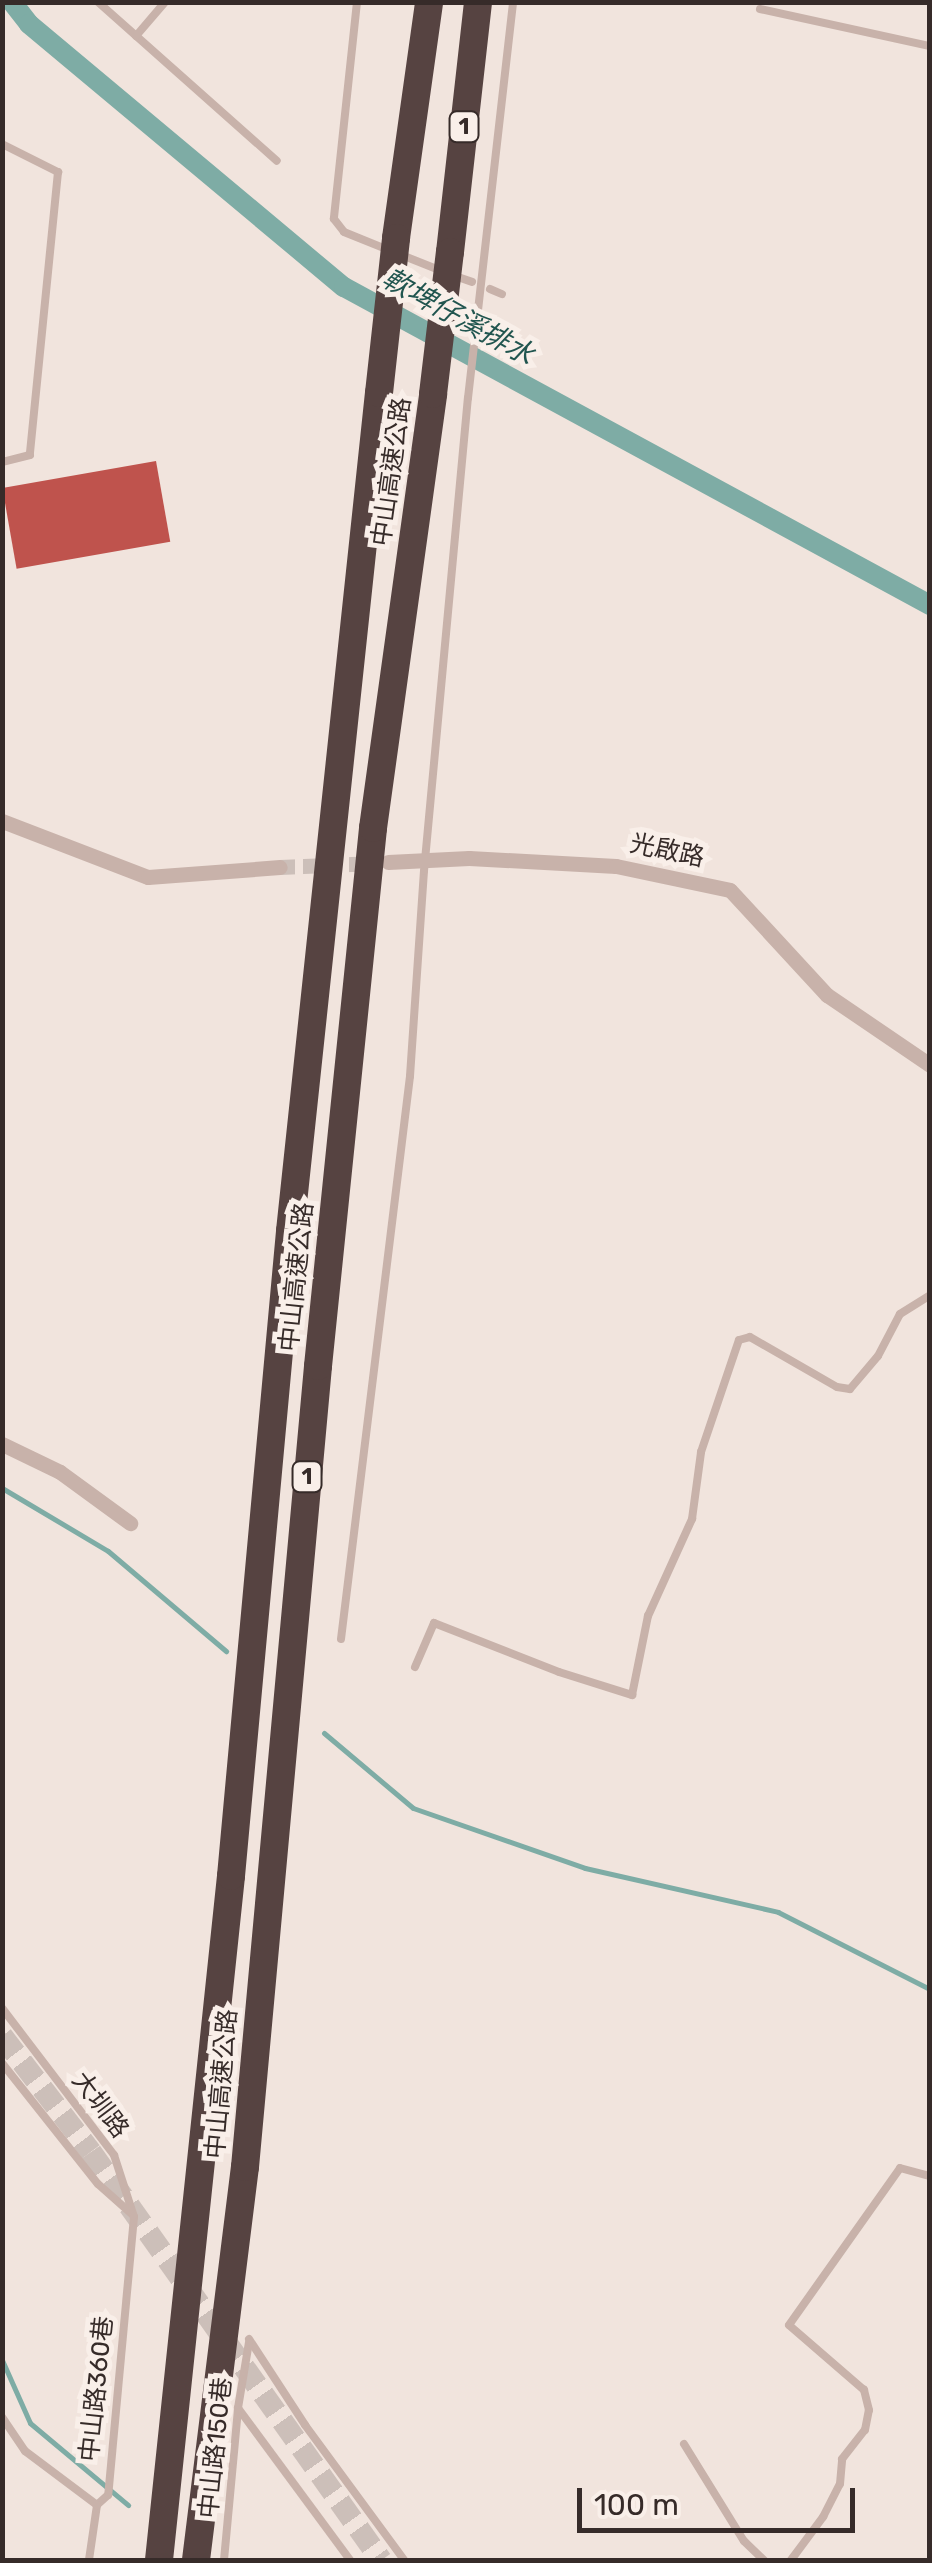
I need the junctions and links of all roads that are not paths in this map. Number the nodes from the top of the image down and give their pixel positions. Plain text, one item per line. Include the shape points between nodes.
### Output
1 (98, 2) edge
2 (165, 2) edge
3 (357, 2) edge
4 (429, 2) edge
5 (478, 2) edge
6 (513, 2) edge
7 (760, 9) dead end
8 (136, 36) junction
9 (930, 46) edge
10 (2, 144) edge
11 (277, 161) dead end
12 (472, 282) dead end
13 (490, 289) dead end
14 (502, 294) dead end
15 (2, 462) edge
16 (2, 821) edge
17 (425, 860) junction
18 (388, 862) tunnel mouth
19 (280, 867) tunnel mouth
20 (930, 1065) edge
21 (930, 1295) edge
22 (2, 1444) edge
23 (130, 1523) dead end
24 (341, 1640) dead end
25 (415, 1666) dead end
26 (2, 2008) edge
27 (2, 2064) edge
28 (930, 2176) edge
29 (134, 2217) junction
30 (238, 2408) junction
31 (2, 2417) edge
32 (684, 2444) dead end
33 (96, 2505) junction
34 (89, 2560) edge
35 (159, 2560) edge
36 (196, 2560) edge
37 (224, 2560) edge
38 (350, 2560) edge
39 (404, 2560) edge
40 (764, 2560) edge
41 (791, 2560) edge

1 - 8 lane
2 - 8 lane
3 - 12 lane via 334,219 344,232
4 - 35 highway, 中山高速公路 / 1, bridge via 396,238 292,1211
5 - 36 highway, 中山高速公路 / 1, bridge via 373,828 246,2167
6 - 17 lane
7 - 9 lane
8 - 11 lane
10 - 15 lane via 58,172 30,454
13 - 14 lane
16 - 19 street via 148,877
17 - 18 street, 光啟路
17 - 20 street, 光啟路 via 616,866 730,890 827,995
17 - 24 lane via 410,1076
21 - 25 lane via 900,1314 850,1389 750,1337 740,1340 701,1452 692,1518 648,1616 632,1695 434,1623
22 - 23 street via 60,1472
26 - 29 lane, 大圳路 via 114,2156
27 - 29 lane, 大圳路 via 98,2184
28 - 41 lane via 900,2168 790,2325 864,2390 868,2410 865,2430 842,2459 840,2484
29 - 33 lane, 中山路360巷 via 108,2495
30 - 37 lane, 中山路150巷
30 - 38 lane
30 - 39 lane, 中山路150巷 via 250,2340
31 - 33 lane via 25,2451
32 - 40 lane via 744,2541
33 - 34 lane

